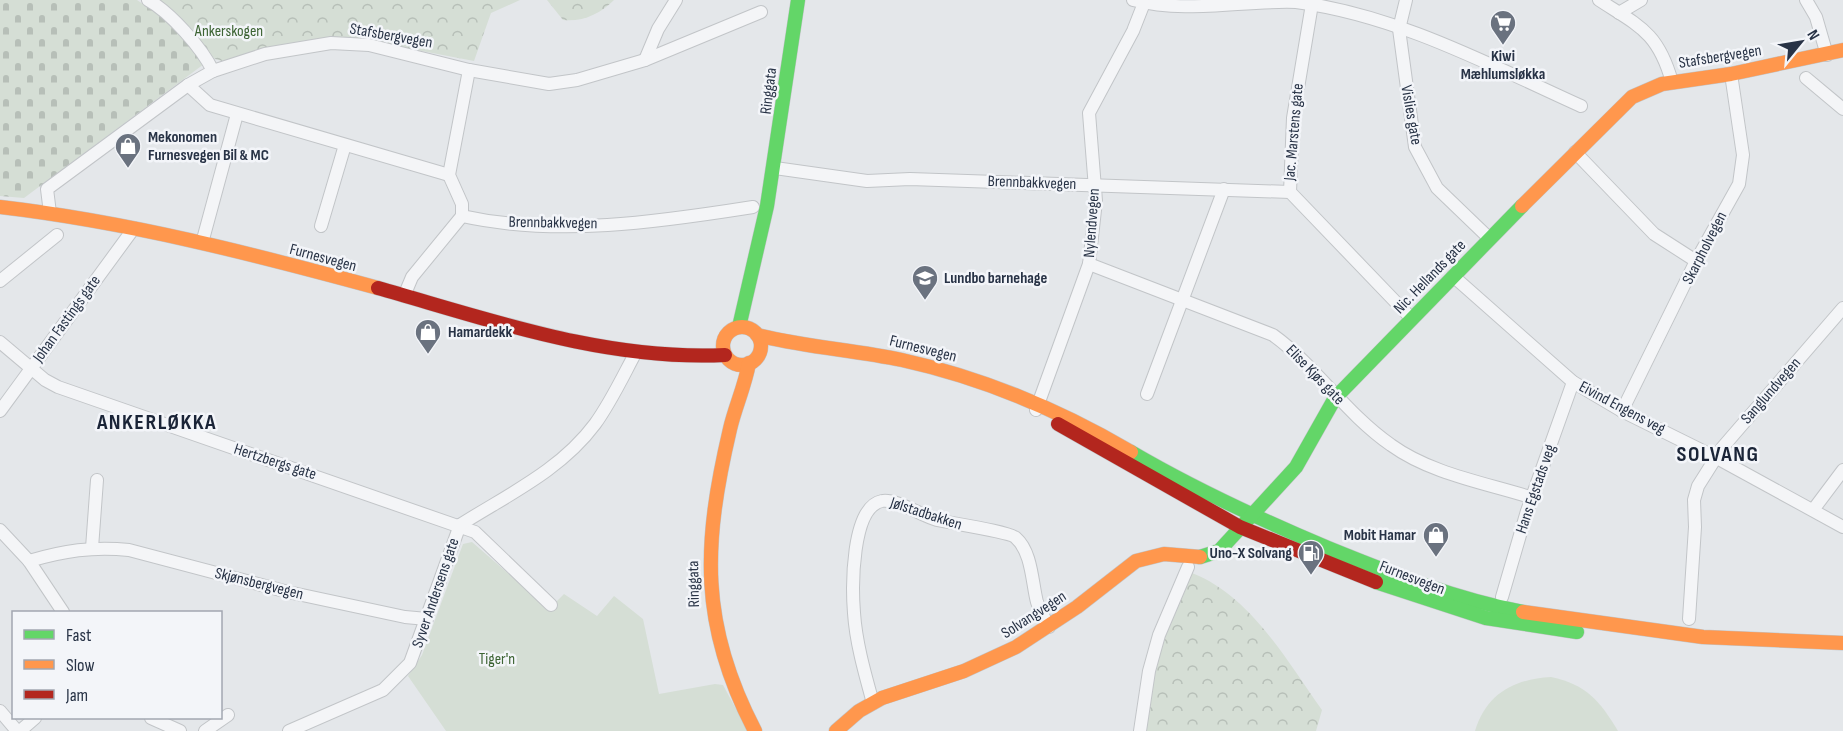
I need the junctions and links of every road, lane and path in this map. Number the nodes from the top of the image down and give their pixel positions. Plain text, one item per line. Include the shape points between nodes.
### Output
1 (148, 0) edge
2 (676, 0) edge
3 (798, 0) edge
4 (1406, 0) edge
5 (1599, 0) edge
6 (1641, 0) edge
7 (1806, 0) edge
8 (1138, 1) edge
9 (1311, 4) junction
10 (761, 12) dead end
11 (1619, 13) junction
12 (1399, 29) junction
13 (1843, 50) edge
14 (1827, 55) junction
15 (645, 60) junction
16 (469, 70) junction
17 (213, 71) junction
18 (1731, 74) junction
19 (1806, 78) dead end
20 (1672, 81) junction
21 (188, 85) junction
22 (1581, 106) dead end
23 (1843, 110) edge
24 (237, 114) junction
25 (345, 145) junction
26 (1575, 152) junction
27 (775, 168) junction
28 (449, 175) junction
29 (1095, 185) junction
30 (1224, 189) junction
31 (1290, 192) junction
32 (0, 207) edge
33 (753, 207) dead end
34 (50, 213) junction
35 (462, 216) junction
36 (321, 226) dead end
37 (134, 228) junction
38 (57, 234) dead end
39 (1490, 240) junction
40 (202, 243) junction
41 (758, 256) junction
42 (1696, 261) junction
43 (1089, 264) junction
44 (1454, 276) junction
45 (0, 281) edge
46 (404, 296) junction
47 (1183, 301) junction
48 (1843, 308) edge
49 (1412, 319) junction
50 (739, 327) junction
51 (755, 333) junction
52 (0, 342) edge
53 (824, 349) junction
54 (636, 352) junction
55 (727, 353) junction
56 (754, 359) junction
57 (31, 368) junction
58 (1573, 382) junction
59 (1147, 394) dead end
60 (1335, 398) junction
61 (1037, 407) junction
62 (0, 411) edge
63 (1622, 411) junction
64 (730, 428) junction
65 (1718, 458) junction
66 (1843, 470) edge
67 (97, 480) dead end
68 (1533, 498) junction
69 (1814, 510) junction
70 (1252, 516) junction
71 (460, 525) junction
72 (1843, 527) edge
73 (1242, 528) junction
74 (0, 530) edge
75 (92, 548) junction
76 (29, 561) junction
77 (1188, 567) dead end
78 (1502, 597) dead end
79 (551, 605) dead end
80 (62, 611) edge
81 (427, 619) junction
82 (1689, 619) dead end
83 (1049, 627) junction
84 (1843, 643) edge
85 (1843, 655) edge
86 (873, 703) junction
87 (0, 711) edge
88 (228, 715) dead end
89 (33, 719) edge
90 (155, 719) edge
91 (18, 731) edge
92 (180, 731) edge
93 (205, 731) edge
94 (288, 731) edge
95 (755, 731) edge
96 (836, 731) edge
97 (1140, 731) edge

1 - 17 street via 190,39
2 - 15 street
3 - 27 main road, Ringgata
4 - 12 street, Vislies gate
5 - 11 street
6 - 11 street
7 - 14 street via 1816,17
8 - 9 street via 1175,7 1278,1
8 - 29 street, Nylendvegen via 1133,31 1089,113
9 - 12 street via 1352,12
9 - 31 street, Jac. Marstens gate via 1293,117
10 - 15 street, Stafsbergvegen
11 - 20 street via 1650,34
12 - 22 street
12 - 39 street, Vislies gate via 1415,147 1437,188
13 - 14 main road, Stafsbergvegen
14 - 18 main road, Stafsbergvegen
15 - 16 street, Stafsbergvegen via 549,84
16 - 17 street, Stafsbergvegen via 399,51 331,43 265,54
16 - 28 street
17 - 21 street, Stafsbergvegen
18 - 20 main road, Stafsbergvegen
18 - 42 street, Skarpholvegen via 1742,173
19 - 23 street
20 - 26 main road, Nic. Hellands gate via 1632,97
21 - 24 street via 210,105
21 - 34 street, Stafsbergvegen via 47,189
24 - 25 street
24 - 40 street
25 - 28 street
25 - 36 street
26 - 39 main road, Nic. Hellands gate
26 - 42 street via 1654,234
27 - 29 street, Brennbakkvegen via 867,181
27 - 41 main road, Ringgata
28 - 35 street via 462,204
29 - 30 street, Brennbakkvegen
29 - 43 street, Nylendvegen
30 - 31 street, Brennbakkvegen
30 - 47 street
31 - 49 street, Jac. Marstens gate
32 - 34 main road, Furnesvegen
33 - 35 street, Brennbakkvegen via 670,220 587,226 528,225
34 - 37 main road, Furnesvegen
35 - 46 street via 412,277
37 - 40 main road, Furnesvegen
37 - 57 street, Johan Fastings gate
38 - 45 street
39 - 44 main road, Nic. Hellands gate
40 - 46 main road, Furnesvegen
41 - 50 main road, Ringgata
41 - 51 main road, Ringgata
42 - 63 street, Skarpholvegen
43 - 47 street, Elise Kjøs gate
43 - 61 street, Nylendvegen
44 - 49 main road, Nic. Hellands gate
44 - 58 street, Eivind Engens veg
46 - 54 main road, Furnesvegen via 559,338
47 - 59 street
47 - 60 street, Elise Kjøs gate via 1273,335
48 - 65 street, Sanglundvegen via 1722,448
49 - 60 main road, Nic. Hellands gate
50 - 51 main road
50 - 55 main road via 729,331
51 - 53 main road, Furnesvegen
51 - 56 main road via 760,345
52 - 57 street, Hertzbergs gate
53 - 56 main road, Furnesvegen
53 - 61 main road, Furnesvegen via 879,356 956,374
54 - 55 main road, Furnesvegen via 660,356
54 - 71 street via 599,418 580,441 529,484
55 - 56 main road
55 - 64 main road, Ringgata
56 - 64 main road, Ringgata
57 - 62 street, Johan Fastings gate
57 - 71 street, Hertzbergs gate via 58,387
58 - 63 street, Eivind Engens veg
58 - 68 street, Hans Egstads veg
60 - 68 street, Elise Kjøs gate via 1407,455 1458,476
60 - 70 main road, Nic. Hellands gate via 1296,467
61 - 70 main road, Furnesvegen via 1099,433 1199,492
61 - 73 main road, Furnesvegen via 1124,465
63 - 65 street, Eivind Engens veg
64 - 95 main road, Ringgata via 709,556 710,597 722,664
65 - 69 street, Eivind Engens veg
65 - 82 street, Sanglundvegen via 1698,486 1694,500
66 - 69 street
67 - 75 street
68 - 78 street, Hans Egstads veg
69 - 72 street, Eivind Engens veg
70 - 73 main road, Nic. Hellands gate
70 - 84 main road, Furnesvegen via 1413,582 1499,608 1729,640
71 - 79 street, Hertzbergs gate via 475,532
71 - 81 street, Syver Andersens gate
73 - 83 main road, Solvangvegen via 1212,554 1152,555 1136,561
73 - 85 main road, Furnesvegen via 1448,609 1511,625
74 - 76 street
75 - 76 street, Skjønsbergvegen
75 - 81 street, Skjønsbergvegen via 129,550 288,592
76 - 80 street
77 - 97 street via 1159,635
81 - 94 street, Syver Andersens gate via 410,663 383,690
83 - 86 main road, Solvangvegen via 980,665
83 - 86 street, Jølstadbakken via 1038,604 1026,552 1016,537 932,519 888,500 875,503 864,513 858,532 853,584 855,626
86 - 96 main road, Solvangvegen
87 - 91 street
88 - 93 street
89 - 91 street
90 - 92 street

